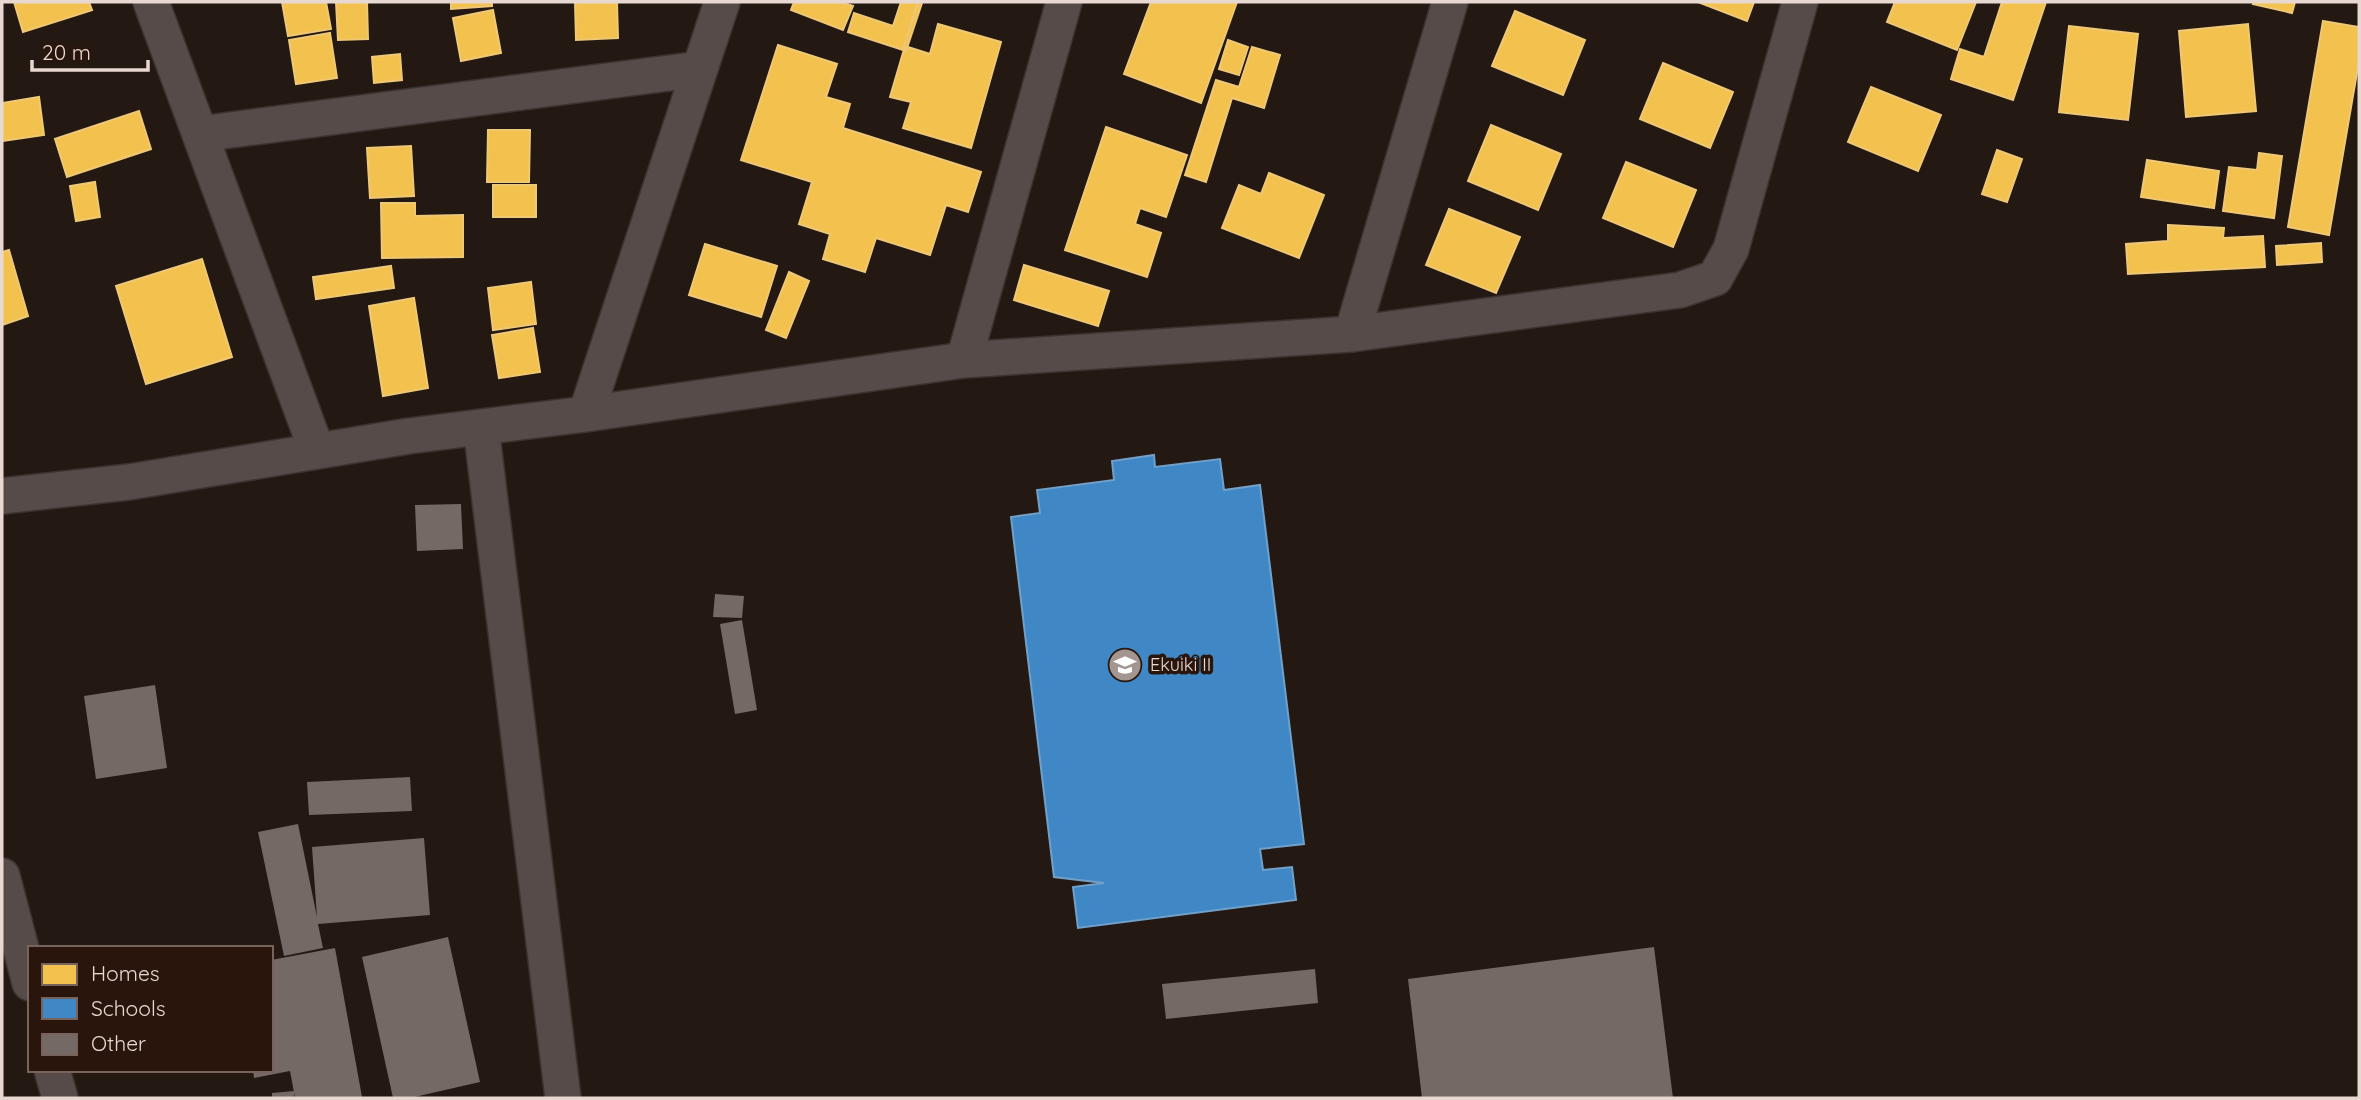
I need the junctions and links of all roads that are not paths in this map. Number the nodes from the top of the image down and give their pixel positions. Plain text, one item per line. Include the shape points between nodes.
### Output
1 (151, 2) edge
2 (722, 2) edge
3 (1064, 2) edge
4 (1450, 2) edge
5 (1800, 2) edge
6 (700, 69) junction
7 (200, 134) junction
8 (1352, 334) junction
9 (964, 360) junction
10 (586, 414) junction
11 (481, 427) junction
12 (317, 451) junction
13 (2, 496) edge
14 (2, 876) edge
15 (28, 975) edge
16 (53, 1072) edge
17 (60, 1098) edge
18 (563, 1098) edge

1 - 7 street
2 - 6 street
3 - 9 street
4 - 8 street
5 - 8 street via 1731,249 1715,278 1680,290
6 - 7 street
6 - 10 street
7 - 12 street
8 - 9 street
9 - 10 street
10 - 11 street
11 - 12 street
11 - 18 street
12 - 13 street via 129,482
14 - 15 street
16 - 17 street

